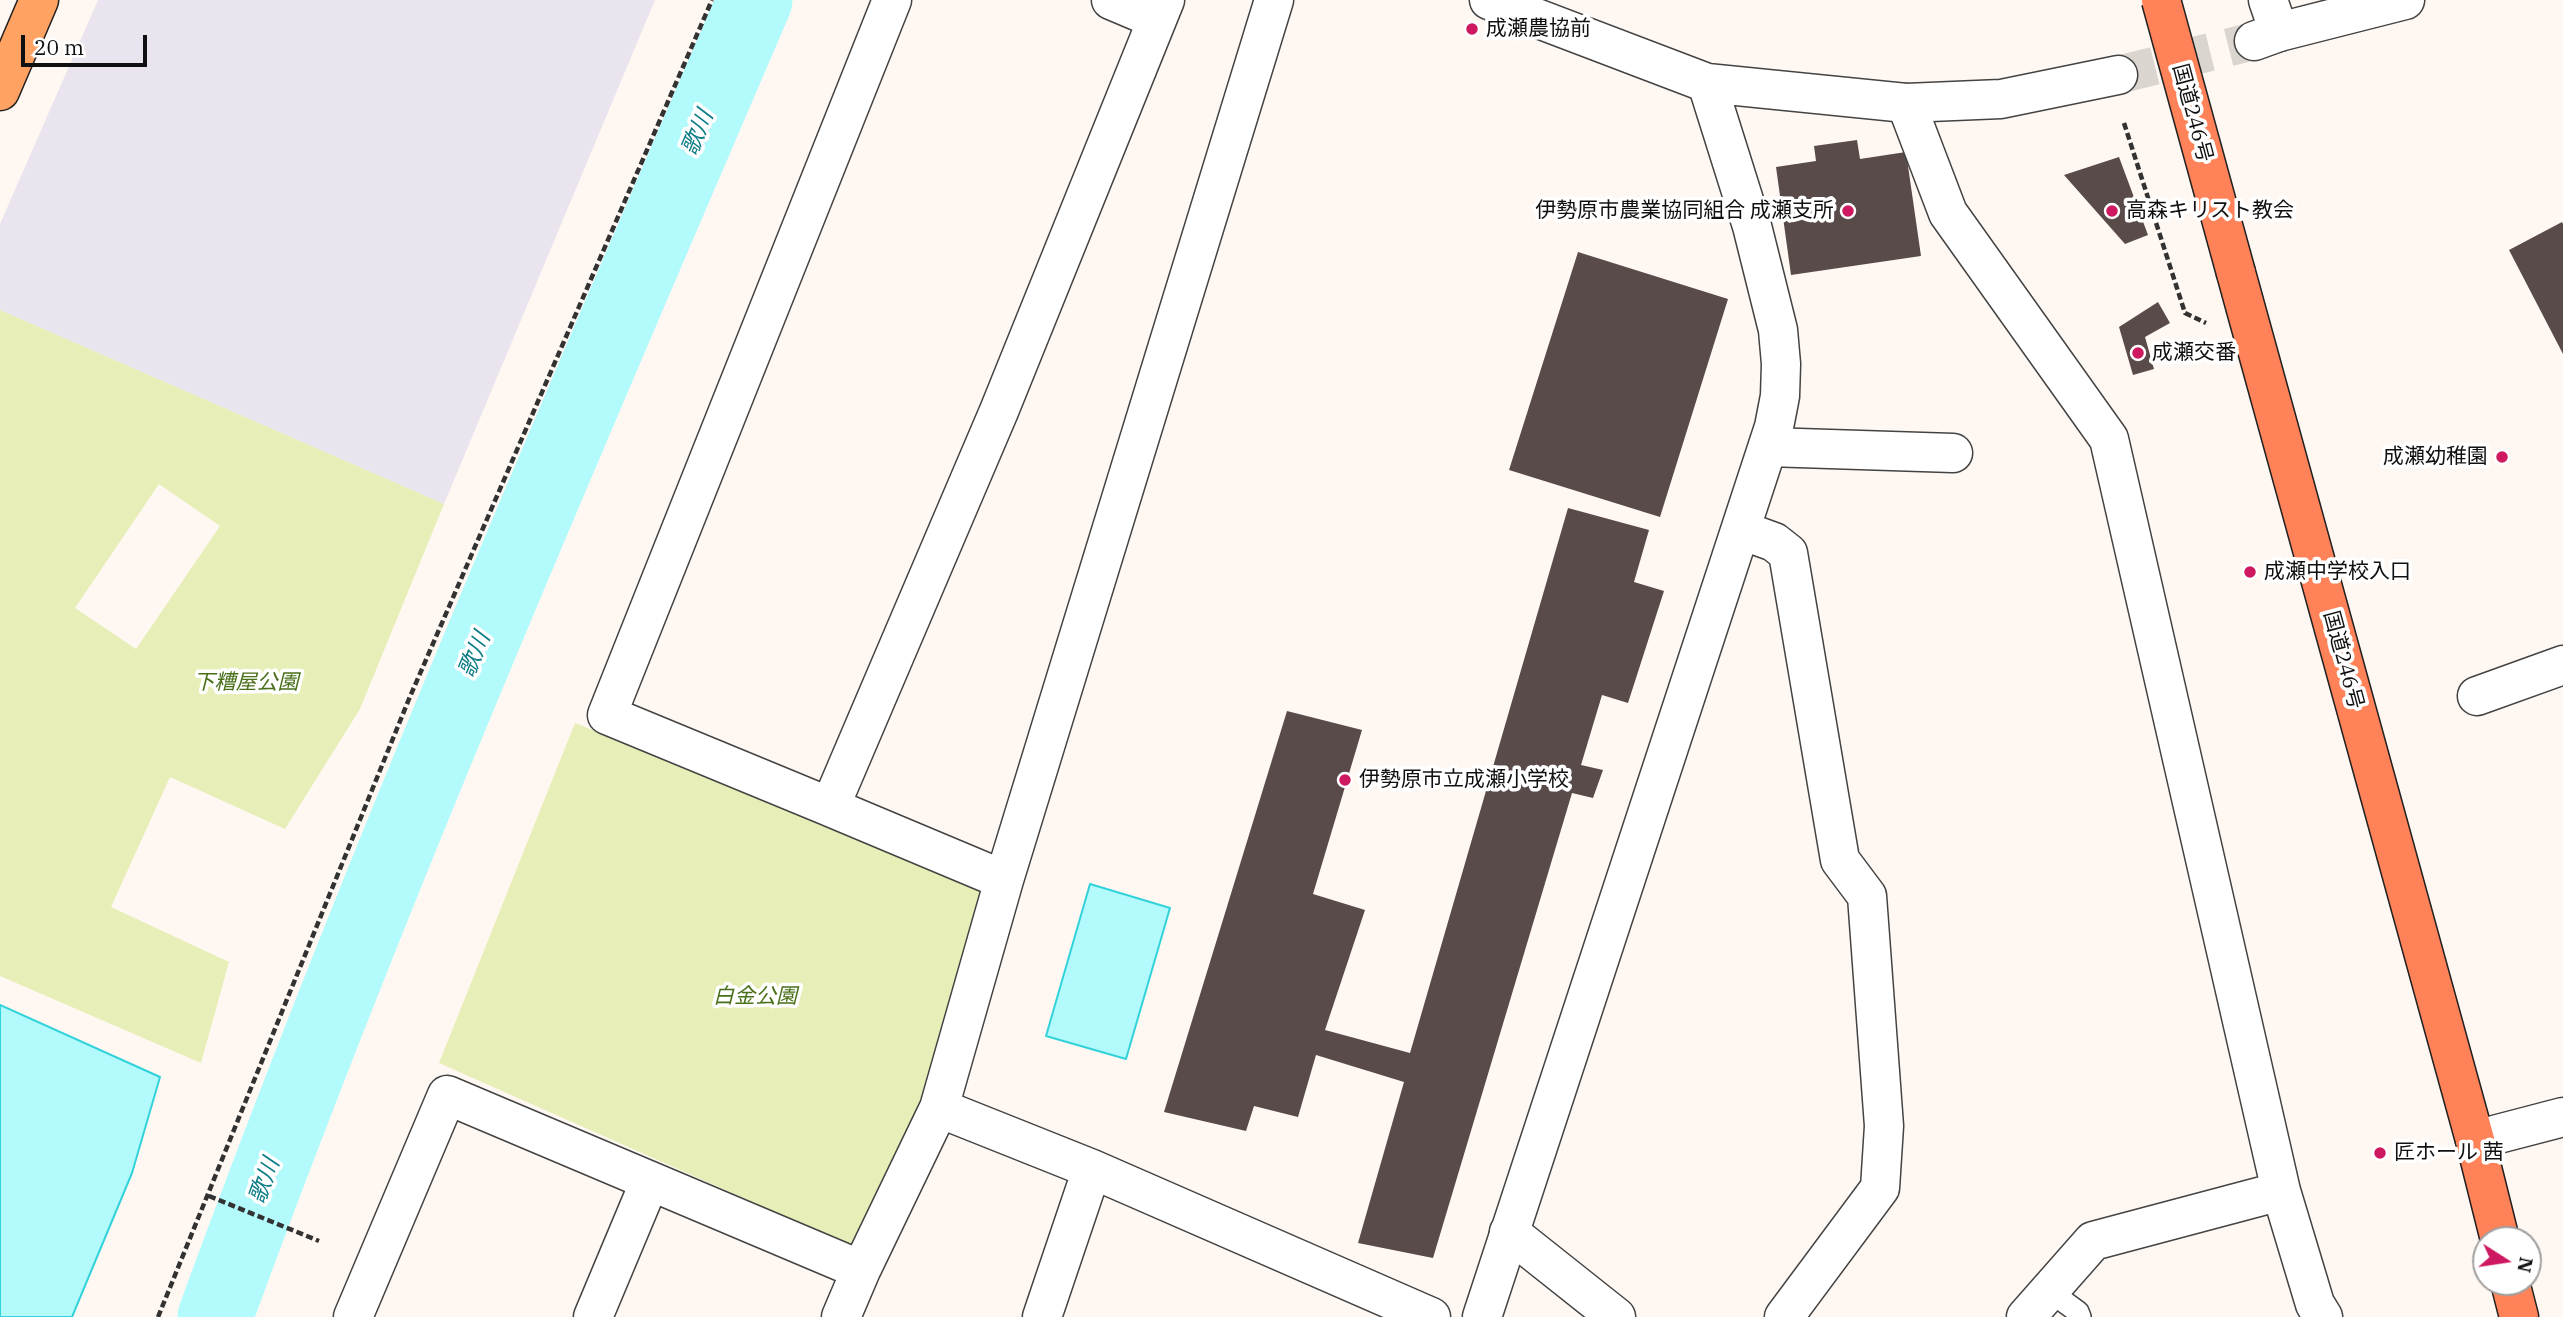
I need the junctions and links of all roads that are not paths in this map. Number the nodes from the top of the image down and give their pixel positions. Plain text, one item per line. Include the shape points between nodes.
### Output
1 (39, 0) edge
2 (892, 0) edge
3 (1111, 0) edge
4 (1274, 0) edge
5 (1489, 0) edge
6 (2161, 0) edge
7 (2392, 2) edge
8 (1160, 9) edge
9 (2267, 24) tunnel mouth
10 (2118, 75) tunnel mouth
11 (1707, 83) junction
12 (0, 91) edge
13 (1906, 103) junction
14 (1768, 447) junction
15 (1938, 462) dead end
16 (1741, 530) junction
17 (2562, 669) edge
18 (2477, 696) dead end
19 (830, 807) junction
20 (1004, 880) junction
21 (939, 1108) junction
22 (2563, 1117) edge
23 (2475, 1140) junction
24 (1092, 1170) junction
25 (650, 1181) junction
26 (2281, 1191) junction
27 (2496, 1226) edge
28 (1509, 1232) junction
29 (861, 1270) junction
30 (2514, 1296) edge
31 (2037, 1303) edge
32 (353, 1317) edge
33 (593, 1317) edge
34 (841, 1317) edge
35 (1042, 1317) edge
36 (1431, 1317) edge
37 (1482, 1317) edge
38 (1616, 1317) edge
39 (1784, 1317) edge
40 (2080, 1317) edge
41 (2323, 1317) edge
42 (2519, 1317) edge

1 - 12 main road
2 - 19 street via 607,715
3 - 8 street
4 - 20 street
5 - 11 street
6 - 23 highway, 国道246号, bridge
7 - 9 street
8 - 19 street via 999,411
10 - 13 street via 2001,99
11 - 13 street
11 - 14 street via 1752,226 1778,330 1780,396
13 - 26 street via 1948,213 2109,439
14 - 15 street
14 - 16 street
16 - 28 street
16 - 39 street via 1774,542 1788,553 1840,860 1867,896 1884,1126 1880,1188
17 - 18 street
19 - 20 street
20 - 21 street
21 - 24 street
21 - 29 street
22 - 23 street
23 - 27 highway, 国道246号
24 - 35 street
24 - 36 street
25 - 29 street
25 - 32 street via 447,1095
25 - 33 street
26 - 31 street via 2093,1241
26 - 41 street
28 - 37 street
28 - 38 street
29 - 34 street
30 - 42 highway
31 - 40 lane via 2078,1312

